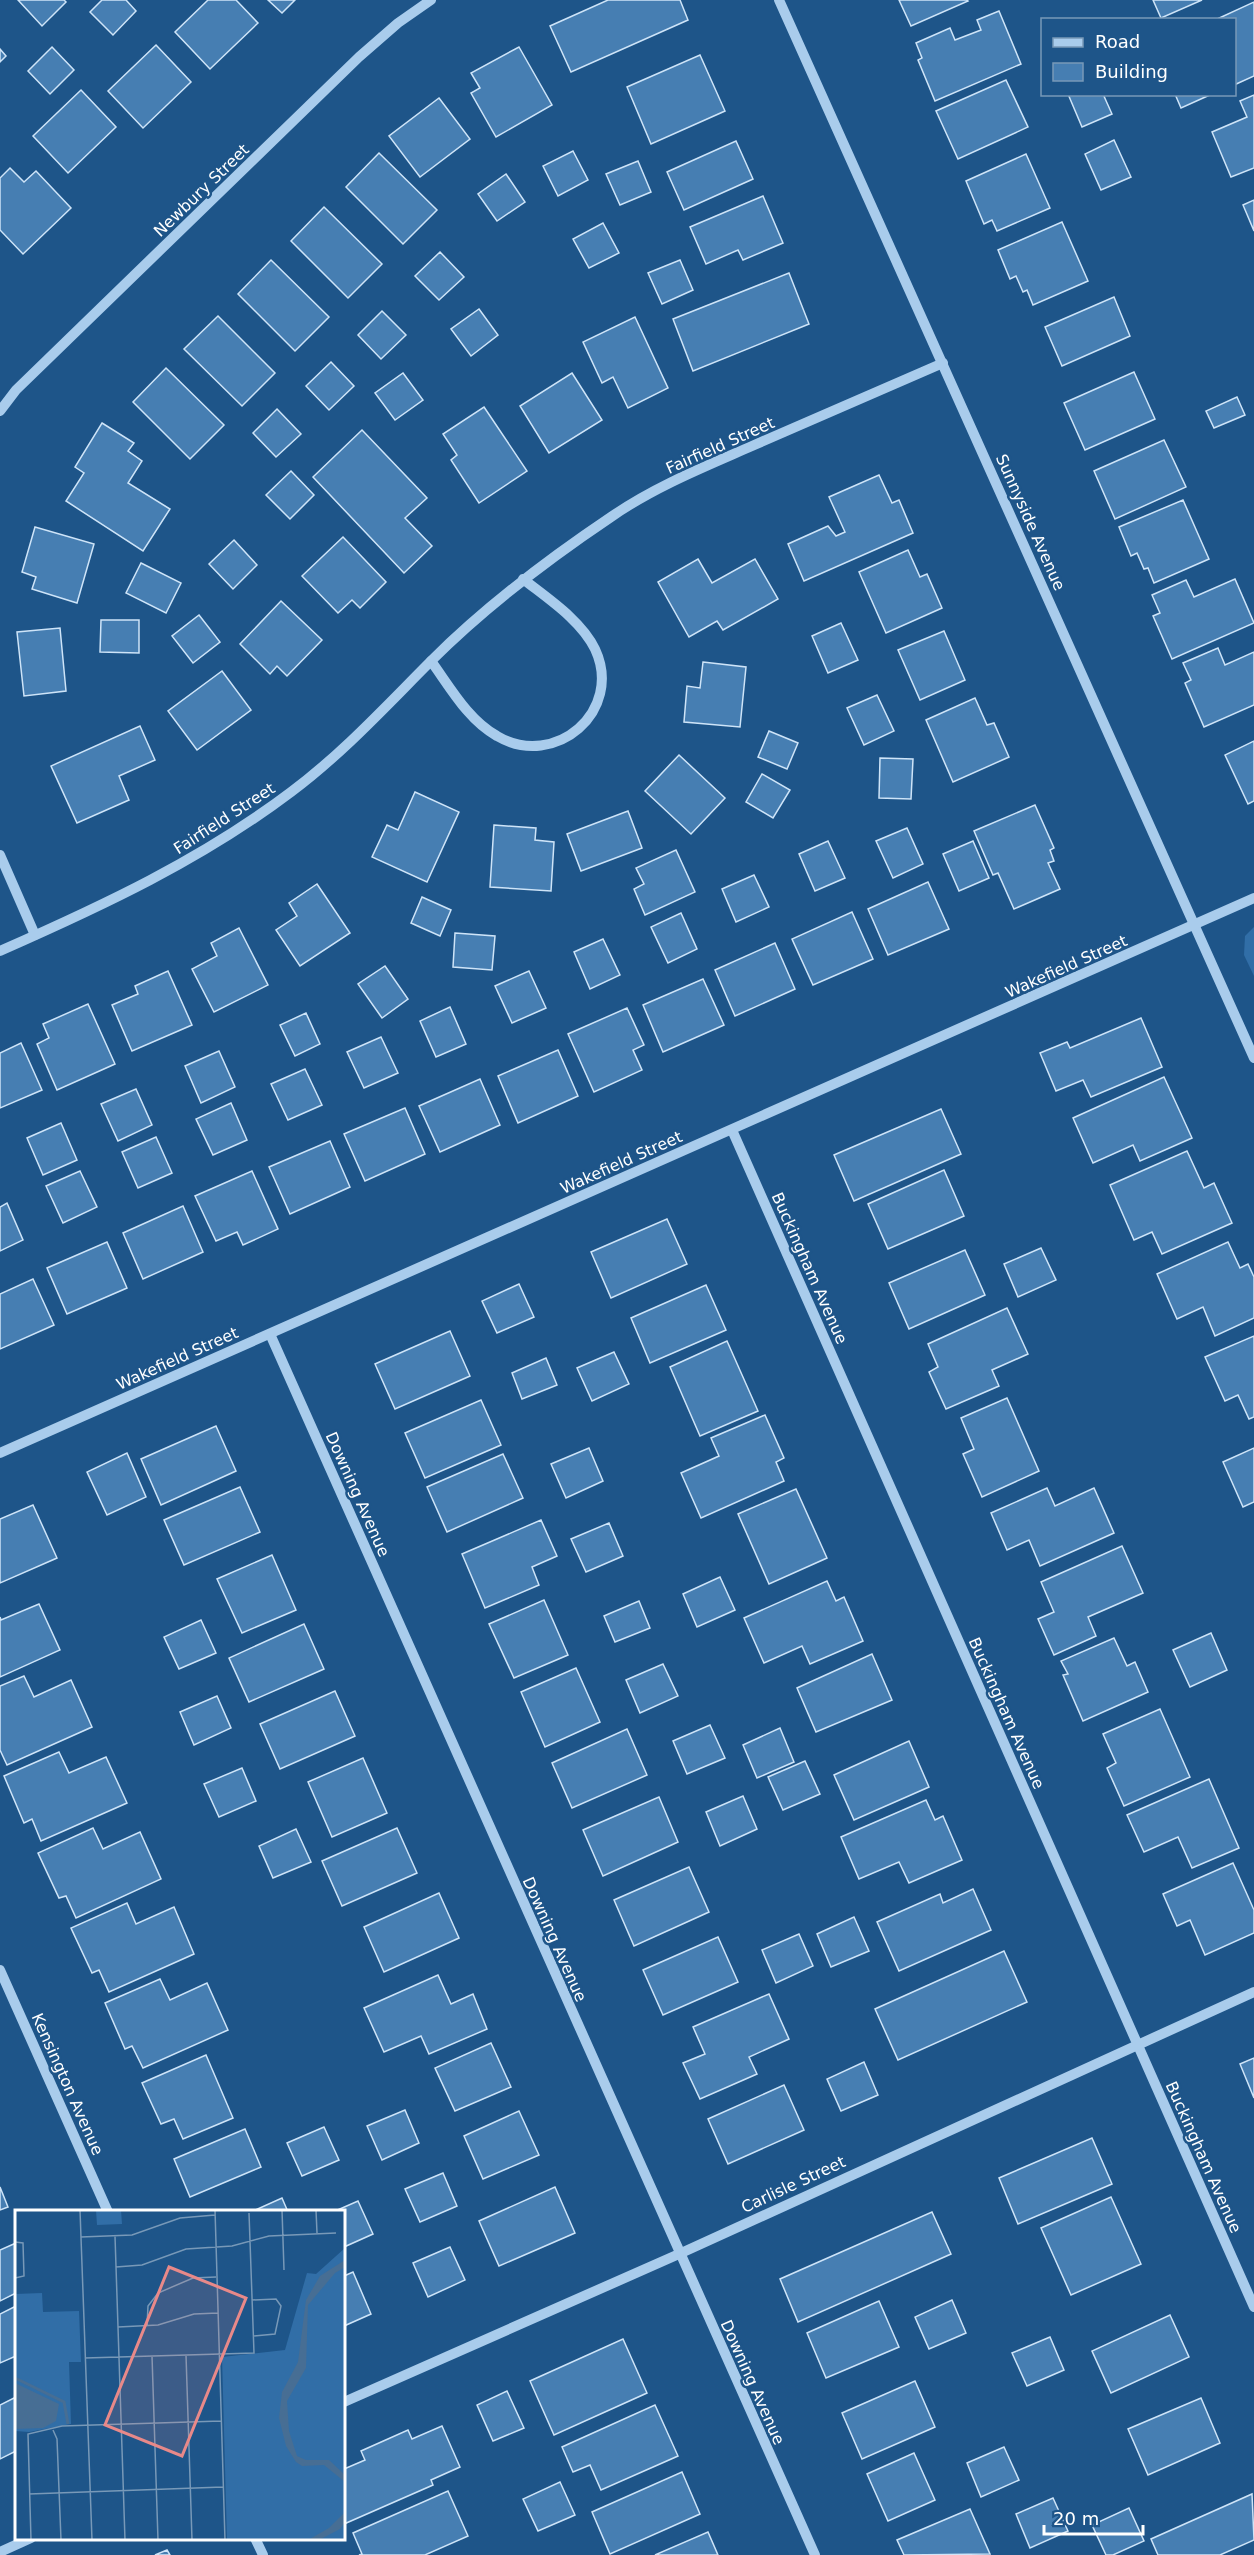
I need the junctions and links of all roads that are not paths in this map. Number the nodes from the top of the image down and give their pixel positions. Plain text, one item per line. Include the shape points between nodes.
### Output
1 (431, 0) edge
2 (778, 0) edge
3 (943, 363) junction
4 (0, 411) edge
5 (523, 579) junction
6 (431, 661) junction
7 (0, 855) edge
8 (1254, 898) edge
9 (1196, 924) junction
10 (35, 936) junction
11 (0, 951) edge
12 (1254, 1058) edge
13 (732, 1130) junction
14 (270, 1334) junction
15 (0, 1453) edge
16 (0, 1970) edge
17 (1254, 1992) edge
18 (1137, 2044) junction
19 (108, 2210) edge
20 (679, 2254) junction
21 (1254, 2307) edge
22 (345, 2402) edge
23 (27, 2540) edge
24 (256, 2540) edge
25 (0, 2552) edge
26 (263, 2555) edge
27 (815, 2555) edge

1 - 4 street, Newbury Street via 359,57 16,390
2 - 3 street, Sunnyside Avenue
3 - 5 street, Fairfield Street via 671,482 614,514
3 - 9 street, Sunnyside Avenue
5 - 6 street, Fairfield Street
5 - 6 street via 554,604 594,647 603,673 599,696 587,723 544,746 523,747 496,736 477,720
6 - 10 street, Fairfield Street via 394,701 284,797 178,866
7 - 10 street
8 - 9 street, Wakefield Street
9 - 12 street, Sunnyside Avenue
9 - 13 street, Wakefield Street
10 - 11 street, Fairfield Street
13 - 14 street, Wakefield Street
13 - 18 street, Buckingham Avenue
14 - 15 street, Wakefield Street
14 - 20 street, Downing Avenue
16 - 19 street, Kensington Avenue
17 - 18 street, Carlisle Street
18 - 20 street, Carlisle Street
18 - 21 street, Buckingham Avenue
20 - 22 street, Carlisle Street
20 - 27 street, Downing Avenue
23 - 25 street
24 - 26 street

